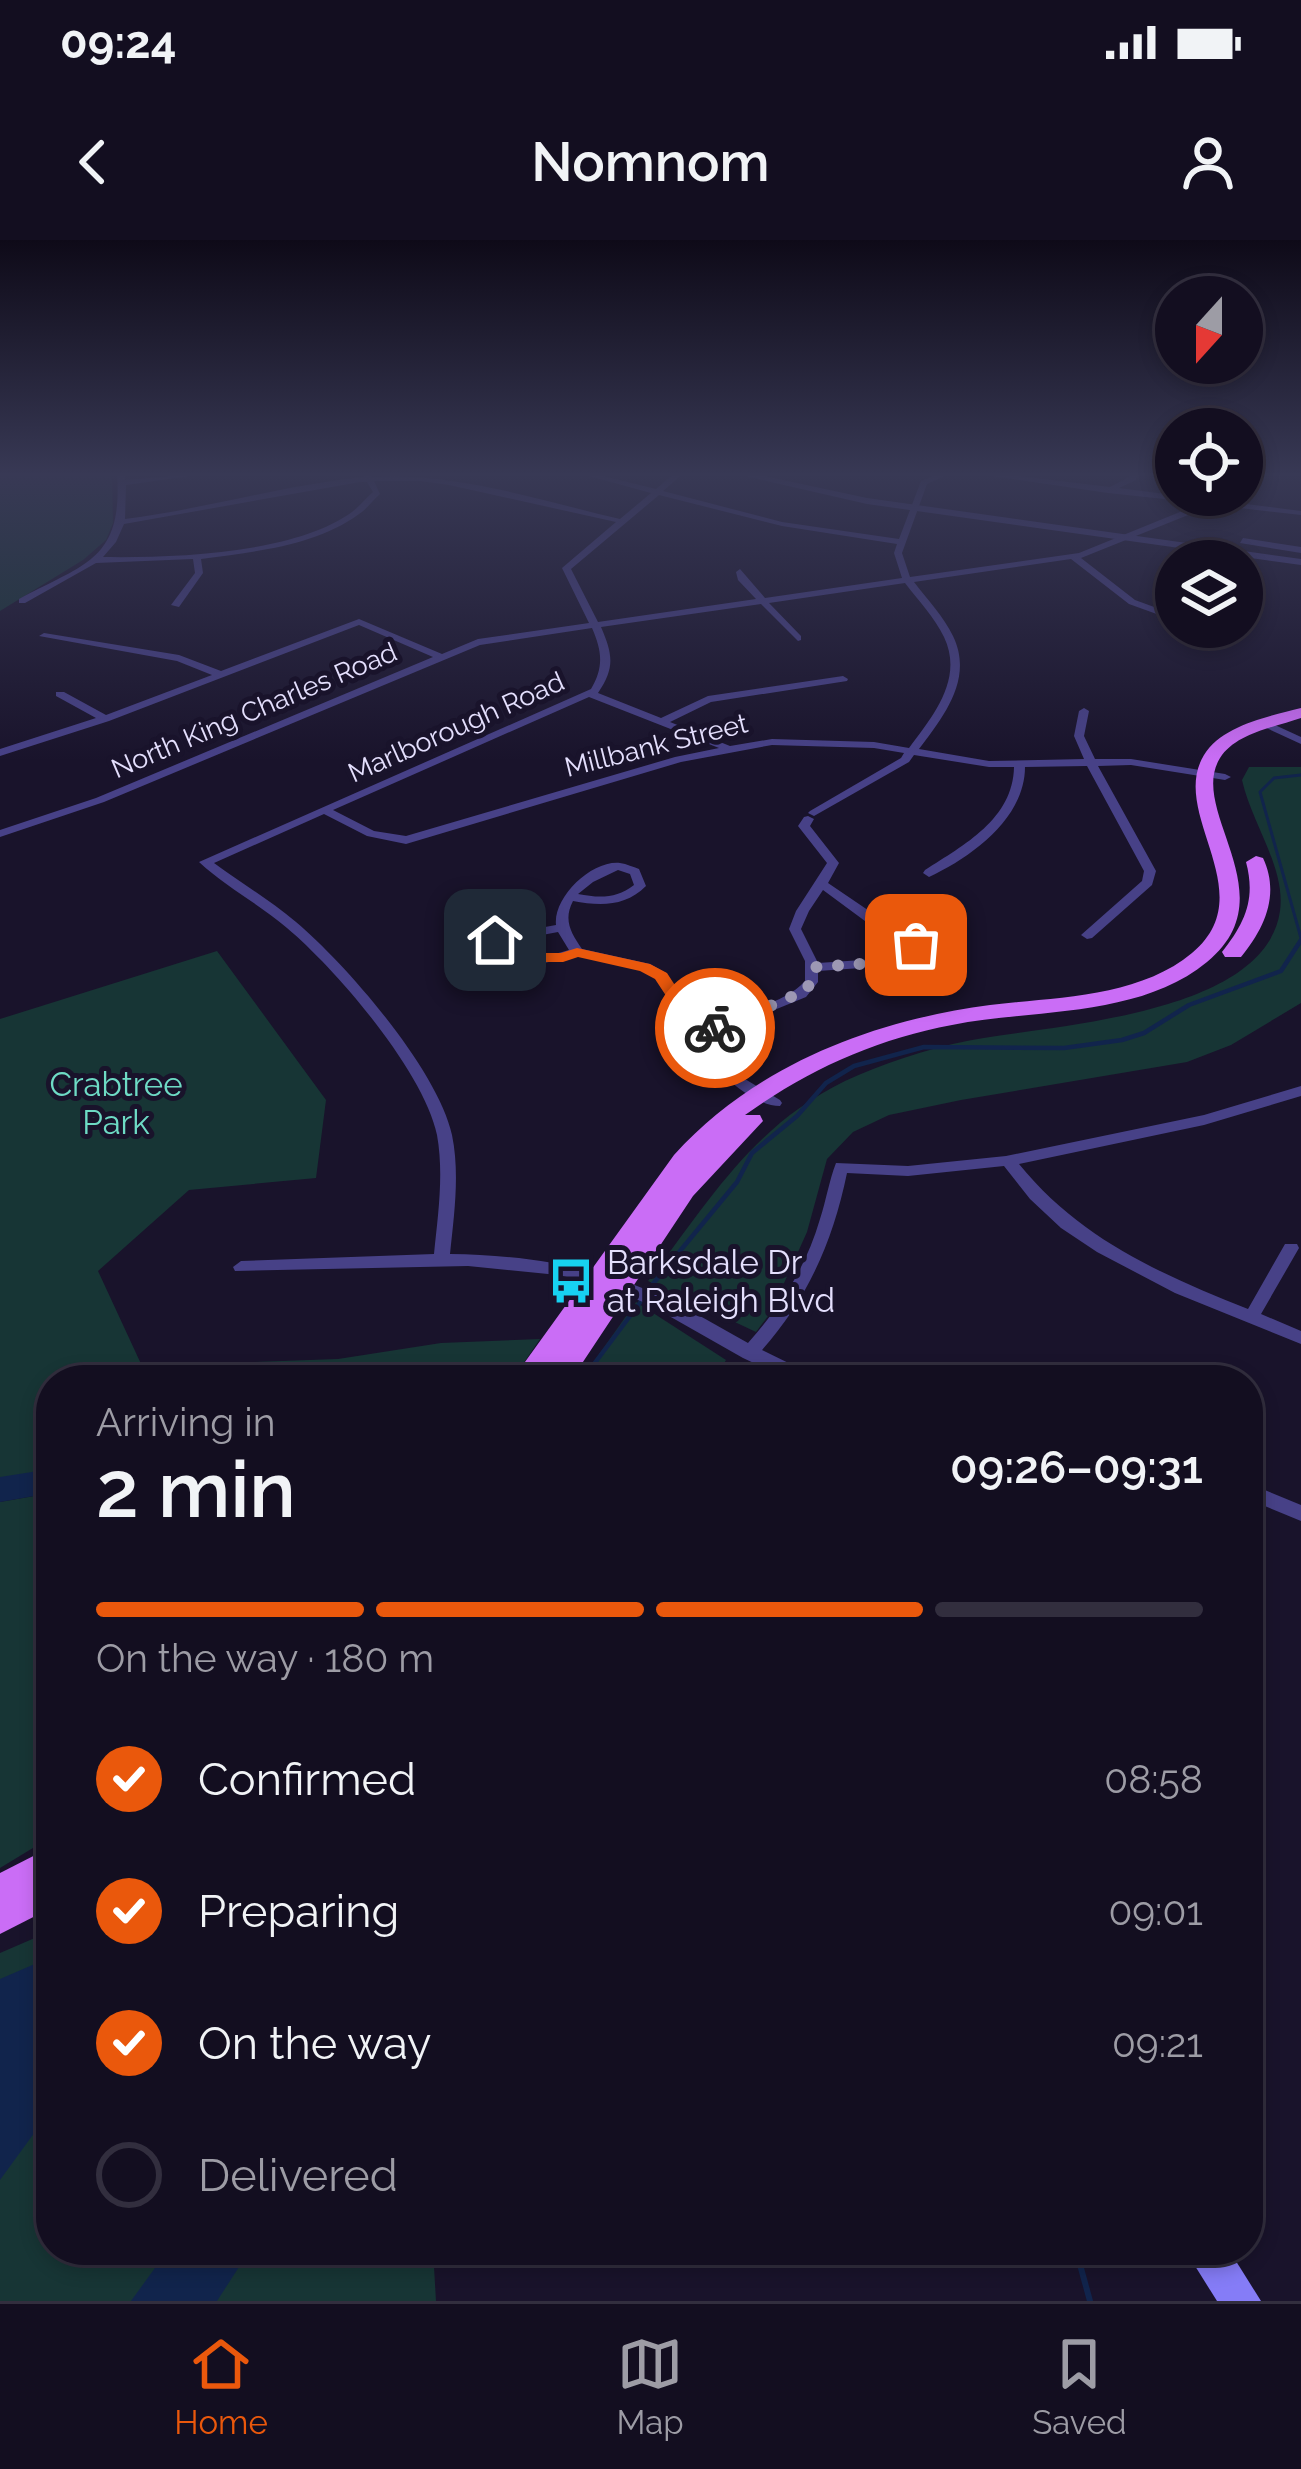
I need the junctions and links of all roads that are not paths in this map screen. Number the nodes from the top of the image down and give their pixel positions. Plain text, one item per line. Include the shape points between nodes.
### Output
1 (77, 569) edge
2 (198, 569) edge
3 (567, 569) edge
4 (905, 569) edge
5 (983, 569) edge
6 (1090, 569) edge
7 (740, 572) dead end
8 (909, 580) junction
9 (760, 600) junction
10 (22, 601) dead end
11 (176, 605) dead end
12 (1155, 610) edge
13 (593, 624) junction
14 (44, 636) dead end
15 (798, 638) dead end
16 (441, 657) junction
17 (221, 675) junction
18 (842, 680) dead end
19 (60, 694) dead end
20 (590, 694) junction
21 (1084, 711) dead end
22 (1301, 718) edge
23 (105, 719) junction
24 (661, 722) junction
25 (1270, 726) junction
26 (1301, 741) edge
27 (726, 748) junction
28 (912, 752) junction
29 (0, 753) edge
30 (1091, 761) junction
31 (1019, 764) junction
32 (1217, 775) junction
33 (326, 810) junction
34 (0, 834) edge
35 (929, 873) dead end
36 (824, 886) junction
37 (572, 897) junction
38 (562, 928) junction
39 (1088, 935) dead end
40 (577, 952) junction
41 (815, 967) junction
42 (724, 1032) junction
43 (1301, 1091) edge
44 (767, 1098) junction
45 (1009, 1162) junction
46 (1291, 1248) dead end
47 (441, 1262) junction
48 (241, 1268) dead end
49 (610, 1282) junction
50 (1252, 1316) junction
51 (1301, 1338) edge
52 (749, 1353) junction
53 (539, 1365) edge
54 (564, 1365) edge
55 (775, 1365) edge
56 (1263, 1497) edge
57 (1301, 1513) edge
58 (36, 1874) edge
59 (0, 1894) edge
60 (36, 1895) edge
61 (0, 1915) edge
62 (1216, 2265) edge
63 (1241, 2301) edge

1 - 10 street
2 - 11 street
3 - 13 street, Marlborough Road
4 - 8 street
5 - 8 street, North King Charles Road
6 - 12 street
7 - 9 street
8 - 9 street, North King Charles Road
8 - 28 street via 948,634 955,659 940,718
9 - 13 street, North King Charles Road
9 - 15 street
13 - 16 street, North King Charles Road via 478,642
13 - 20 street, Marlborough Road via 610,668
14 - 17 street via 179,658
16 - 17 street via 358,622
16 - 34 street, North King Charles Road
17 - 23 street
18 - 24 street via 708,699
19 - 23 street
20 - 24 street
20 - 33 street, Marlborough Road
21 - 30 street via 1079,736
22 - 25 main road
23 - 29 street
24 - 27 street
25 - 26 street
25 - 32 main road
27 - 28 street, Millbank Street via 815,741
27 - 33 street, Millbank Street via 406,841 371,834
28 - 31 street, Millbank Street
28 - 36 street via 804,826 833,863
30 - 31 street, Millbank Street
30 - 32 street, Millbank Street
30 - 39 street via 1150,872
31 - 35 street via 1015,802
32 - 44 main road via 1262,894 1246,939 1216,967 1128,1003 911,1041
33 - 47 street, Marlborough Road via 205,862 295,928 422,1084 446,1149
36 - 41 street via 800,909 795,929
36 - 41 street via 933,959
37 - 37 street via 585,881 618,866 635,872 640,886 629,897
37 - 38 street
38 - 40 street
38 - 40 street via 495,940 516,957
40 - 42 street via 661,976 683,1011
41 - 42 street via 807,990
42 - 44 street via 716,1060
43 - 45 street via 1253,1109
44 - 49 main road
45 - 50 street via 1050,1212 1083,1236
45 - 52 street via 924,1172 841,1167 812,1273
46 - 50 street
47 - 48 street
47 - 49 street via 501,1262
49 - 52 street
49 - 53 main road
49 - 54 main road
50 - 51 street
52 - 55 street
56 - 57 street
58 - 59 main road
60 - 61 main road
62 - 63 main road

